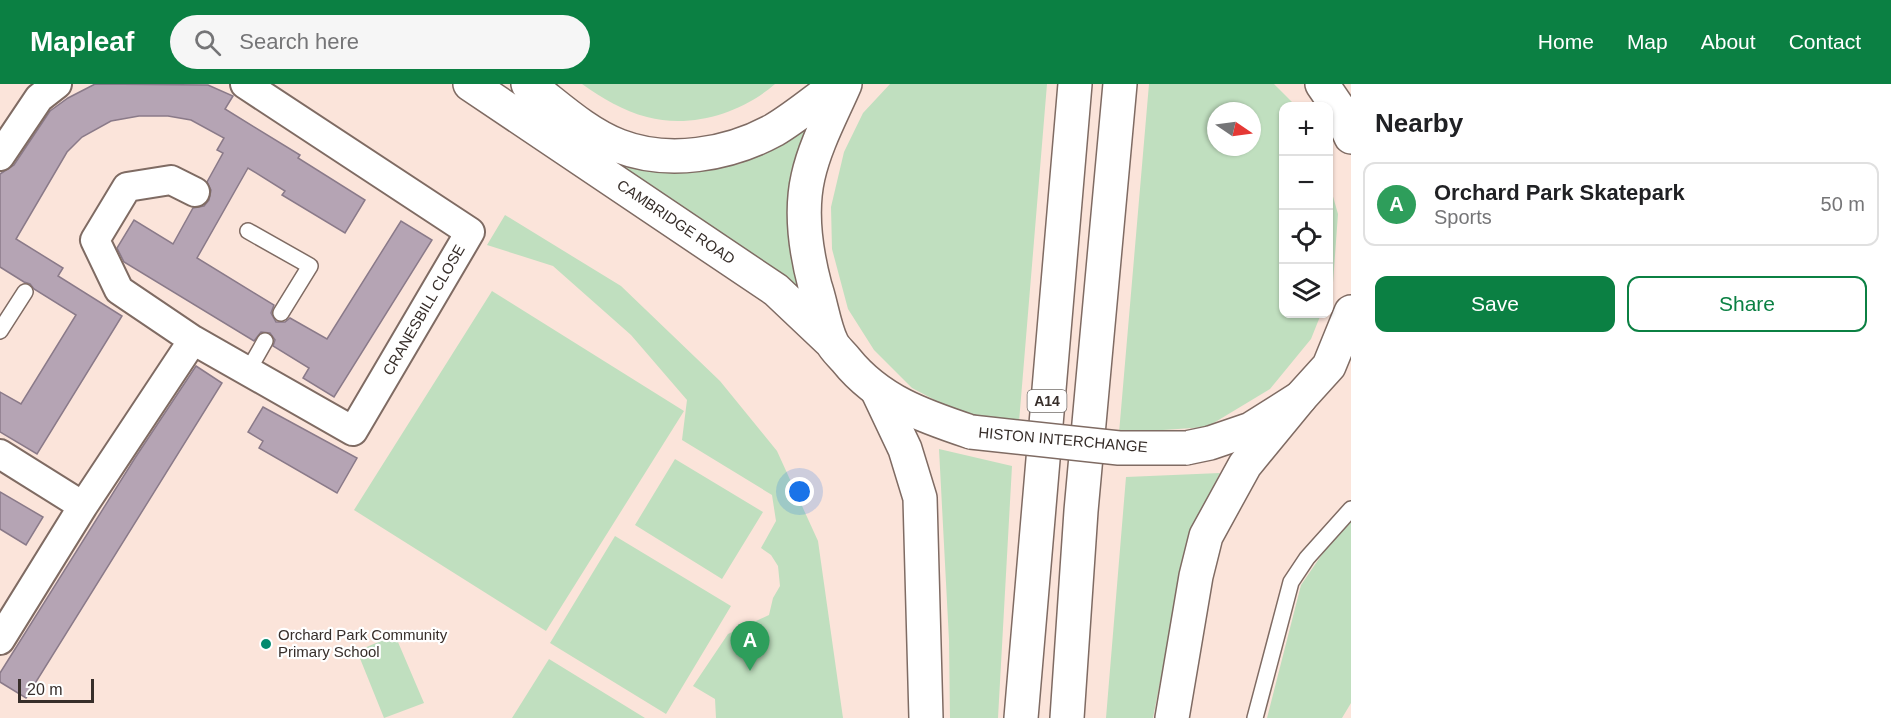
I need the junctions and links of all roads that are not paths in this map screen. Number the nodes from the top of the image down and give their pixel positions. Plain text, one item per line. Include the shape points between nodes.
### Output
1 (57, 84) edge
2 (245, 84) edge
3 (450, 84) edge
4 (470, 84) edge
5 (528, 84) edge
6 (838, 84) edge
7 (845, 84) edge
8 (1075, 84) edge
9 (1120, 84) edge
10 (1337, 103) edge
11 (512, 113) junction
12 (1351, 136) edge
13 (0, 156) edge
14 (195, 192) dead end
15 (248, 231) dead end
16 (25, 292) dead end
17 (1351, 312) edge
18 (281, 313) dead end
19 (0, 331) edge
20 (193, 340) junction
21 (265, 341) dead end
22 (832, 343) junction
23 (1340, 357) edge
24 (248, 371) junction
25 (878, 392) junction
26 (1300, 398) junction
27 (0, 454) edge
28 (82, 506) junction
29 (1351, 509) edge
30 (0, 640) edge
31 (926, 718) edge
32 (1021, 718) edge
33 (1067, 718) edge
34 (1172, 718) edge
35 (1256, 718) edge

1 - 13 street via 39,98
2 - 24 street, CRANESBILL CLOSE via 470,232 353,431
3 - 11 main road, CAMBRIDGE ROAD
4 - 11 main road, CAMBRIDGE ROAD
5 - 6 main road via 590,131 618,146 646,154 698,155 735,146 774,129
7 - 22 main road, HISTON INTERCHANGE via 808,178 805,221 810,265
8 - 32 main road, A14
9 - 33 main road via 1081,511
10 - 12 main road
11 - 22 main road, CAMBRIDGE ROAD via 776,290
14 - 20 street, CRANESBILL CLOSE via 171,180 127,187 96,240 119,290
15 - 18 lane via 310,266
16 - 19 lane
17 - 23 main road, HISTON INTERCHANGE
20 - 24 street, CRANESBILL CLOSE
20 - 28 street
21 - 24 lane
22 - 25 main road, HISTON INTERCHANGE
23 - 26 main road, HISTON INTERCHANGE
25 - 26 main road, HISTON INTERCHANGE, bridge via 918,413 971,432 1119,448 1186,448 1210,443 1251,429
25 - 31 main road via 905,449 920,498
26 - 34 main road via 1245,465 1206,536
27 - 28 street
28 - 30 street
29 - 35 lane via 1291,582

